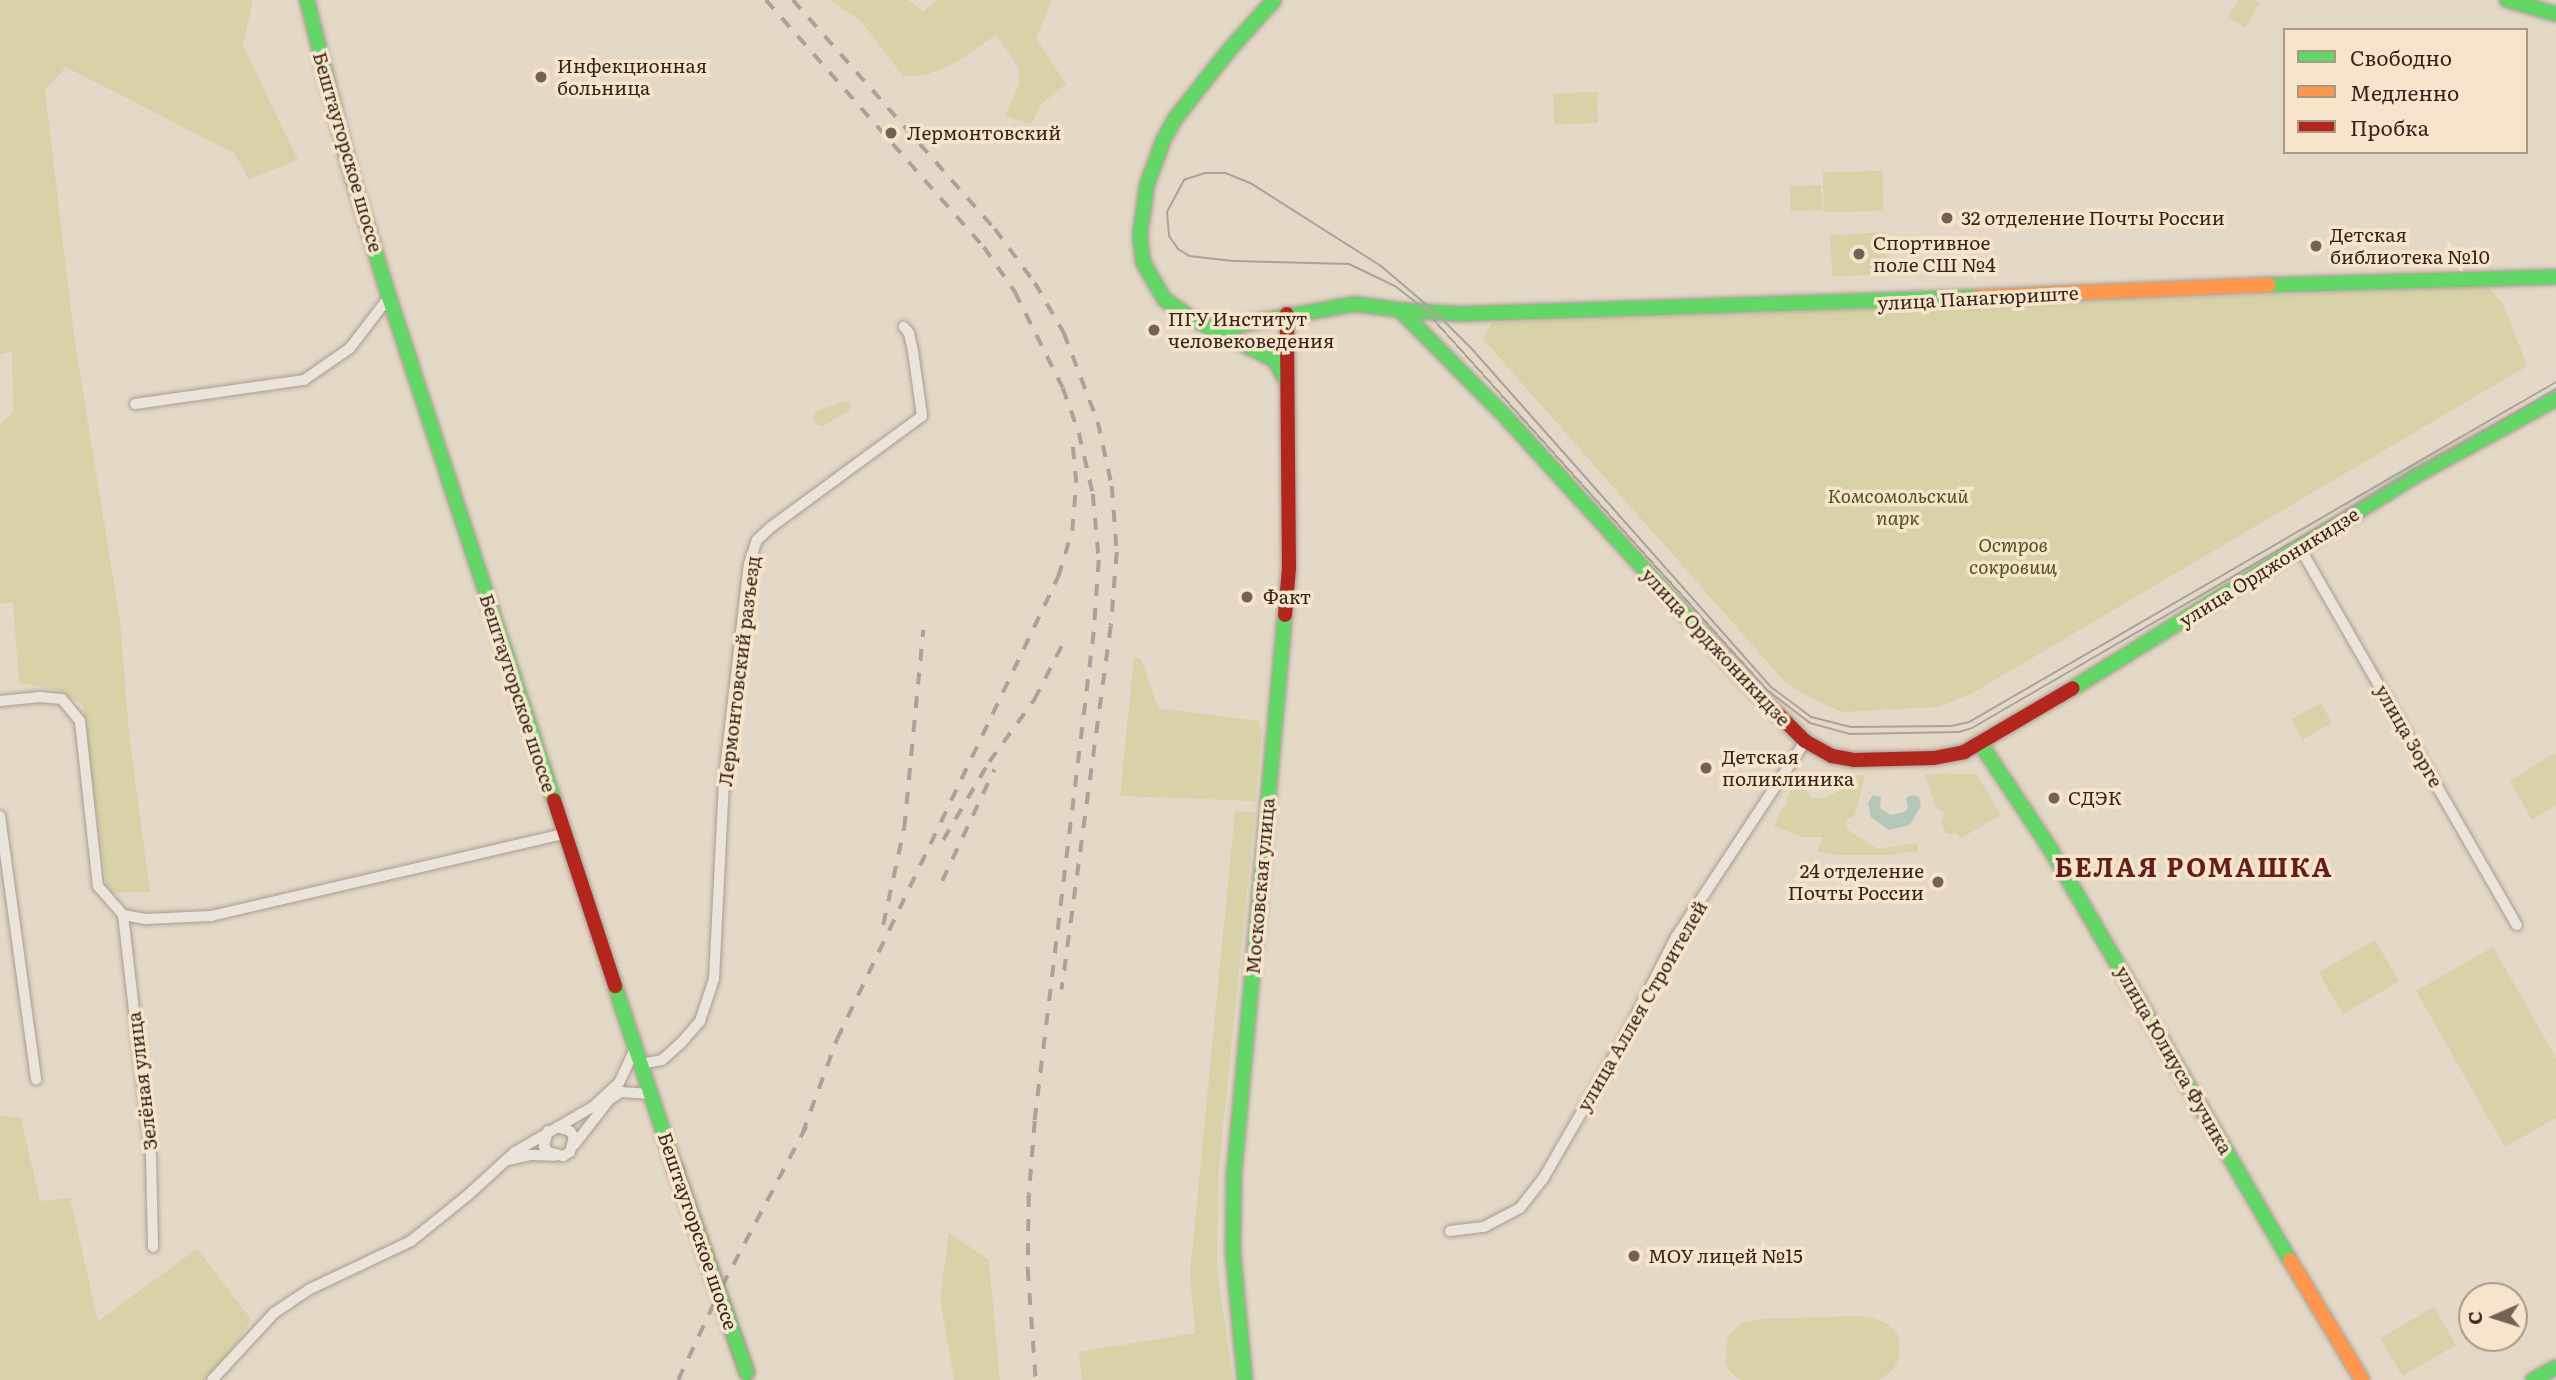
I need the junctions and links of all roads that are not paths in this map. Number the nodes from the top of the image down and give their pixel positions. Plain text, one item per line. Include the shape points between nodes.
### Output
1 (307, 0) edge
2 (1274, 0) edge
3 (2507, 0) edge
4 (2556, 14) edge
5 (2556, 277) edge
6 (389, 298) junction
7 (1399, 310) junction
8 (1287, 314) junction
9 (904, 327) dead end
10 (1217, 329) junction
11 (1290, 392) junction
12 (2556, 398) edge
13 (135, 404) dead end
14 (2300, 548) junction
15 (0, 701) edge
16 (1805, 741) junction
17 (1980, 743) junction
18 (0, 816) edge
19 (563, 834) junction
20 (123, 915) junction
21 (2517, 925) dead end
22 (635, 1048) junction
23 (640, 1064) junction
24 (36, 1080) dead end
25 (650, 1094) junction
26 (551, 1129) junction
27 (573, 1145) junction
28 (555, 1156) junction
29 (502, 1163) junction
30 (1450, 1231) dead end
31 (153, 1247) dead end
32 (2556, 1367) edge
33 (749, 1377) edge
34 (212, 1380) edge
35 (1245, 1380) edge
36 (2362, 1380) edge
37 (2533, 1380) edge

1 - 6 street, Бештаугорское шоссе via 350,170
2 - 10 street, Московская улица via 1175,119 1156,159 1141,221 1143,262 1156,289 1177,310
3 - 4 street
5 - 7 street, улица Панагюриште via 1778,306 1460,314
6 - 13 street via 350,348 304,380
6 - 19 street, Бештаугорское шоссе
7 - 8 street via 1354,304
7 - 16 street, улица Орджоникидзе via 1503,414 1741,677
8 - 10 street
8 - 11 street, Московская улица
9 - 23 street, Лермонтовский разъезд via 913,351 922,416 757,540 749,564 724,779 714,979 700,1021 681,1043 662,1060
10 - 11 street, Московская улица via 1275,360
11 - 35 street, Московская улица via 1289,568 1234,1175 1233,1252
12 - 14 street, улица Орджоникидзе via 2415,476
14 - 17 street, улица Орджоникидзе
14 - 21 street, улица Зорге
15 - 20 street via 62,699 79,722 98,886
16 - 17 street, улица Орджоникидзе via 1832,756 1854,760 1934,758 1964,752
16 - 30 street, улица Аллея Строителей via 1676,937 1543,1179 1520,1208 1485,1227
17 - 36 street, улица Юлиуса Фучика via 2051,850
18 - 24 street
19 - 20 street via 211,916 146,919
19 - 22 street, Бештаугорское шоссе
20 - 31 street, Зелёная улица via 151,1157
22 - 23 street, Бештаугорское шоссе
22 - 26 street via 619,1083 574,1120
23 - 25 street, Бештаугорское шоссе
25 - 27 street via 621,1092 610,1099
25 - 33 street, Бештаугорское шоссе, bridge
26 - 27 street via 570,1130
26 - 28 street via 544,1146
26 - 29 street
27 - 28 street via 570,1152
28 - 29 street via 517,1156
29 - 34 street via 411,1241 310,1289 274,1313
32 - 37 street

